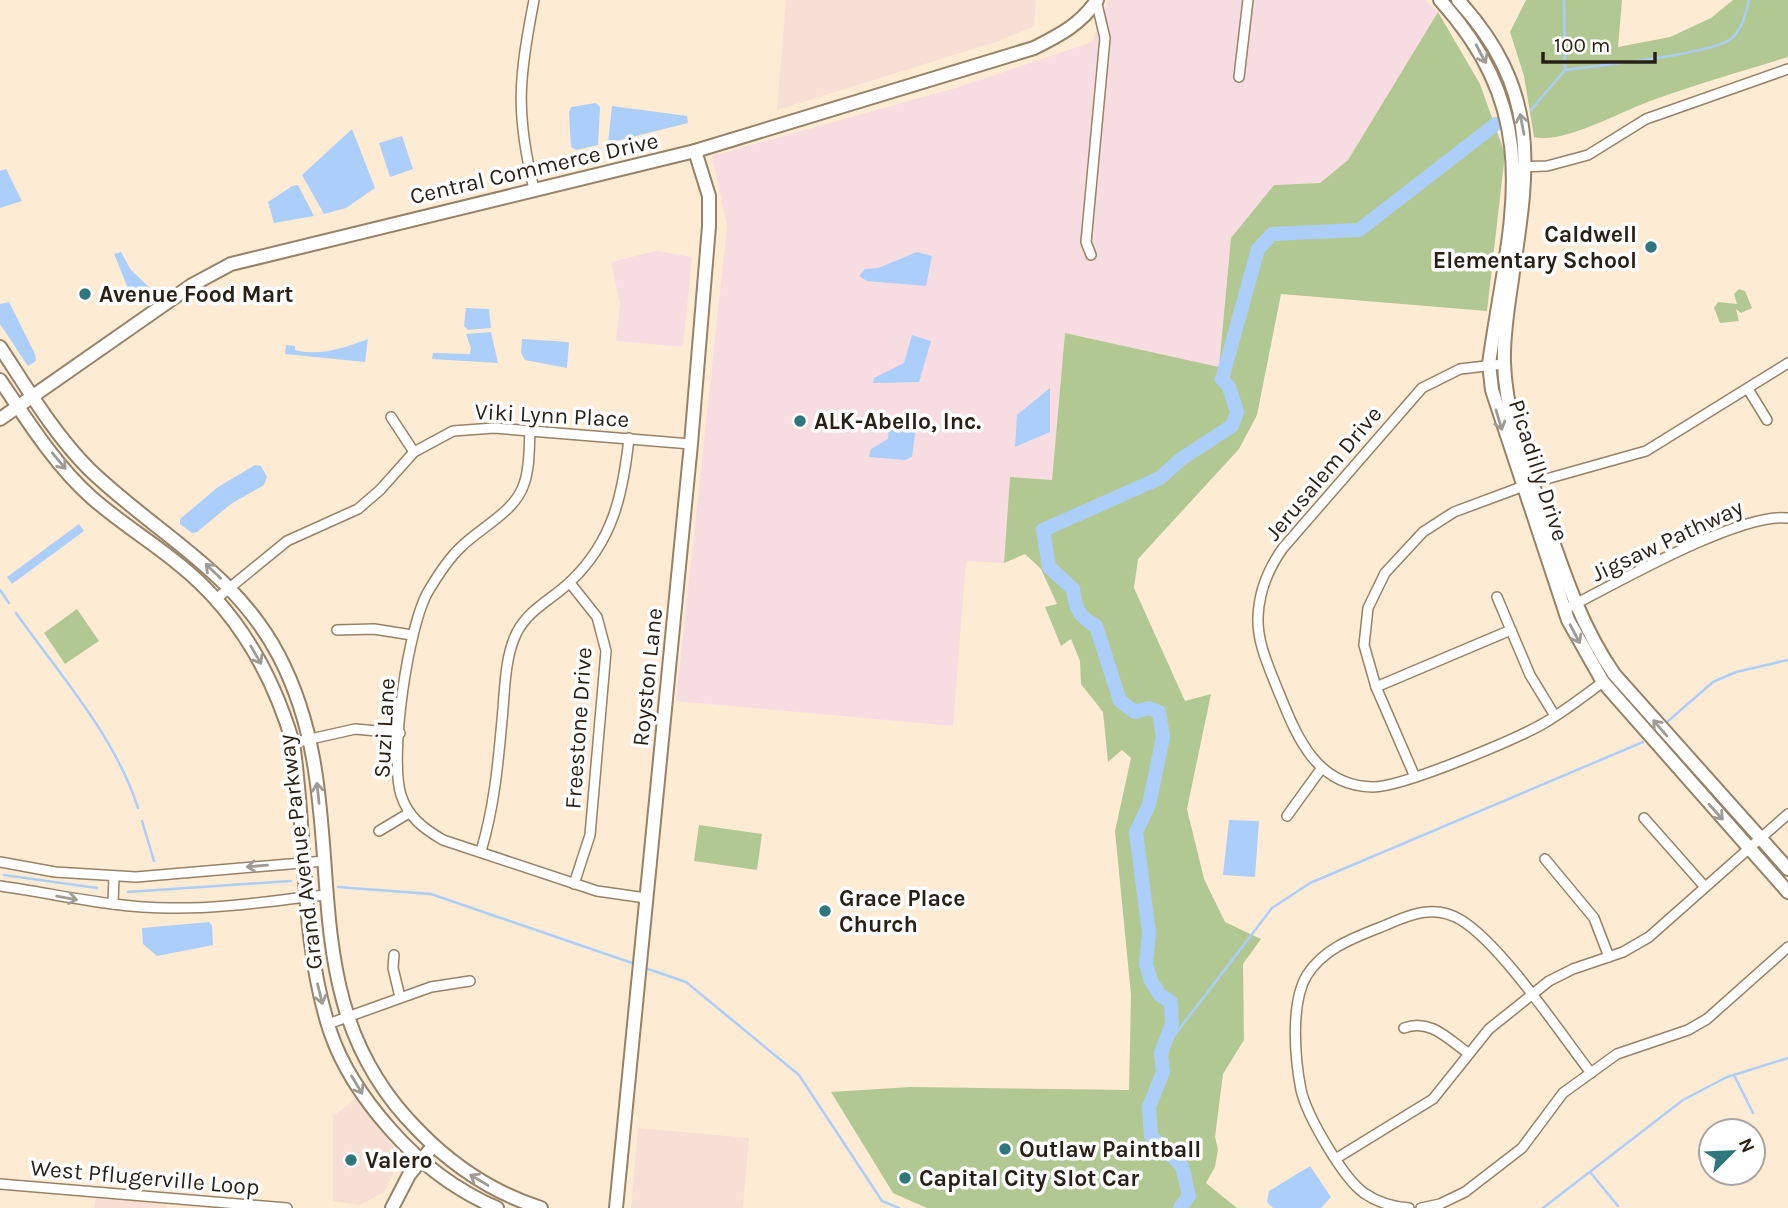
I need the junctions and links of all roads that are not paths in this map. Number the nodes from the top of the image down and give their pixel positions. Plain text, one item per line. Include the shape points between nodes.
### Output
1 (534, 0) edge
2 (1097, 0) edge
3 (1248, 0) edge
4 (1440, 0) edge
5 (1458, 0) edge
6 (1788, 69) edge
7 (1239, 77) dead end
8 (695, 151) junction
9 (1520, 167) junction
10 (534, 189) junction
11 (1091, 255) dead end
12 (0, 347) edge
13 (1788, 363) edge
14 (1489, 364) junction
15 (1503, 364) junction
16 (0, 380) edge
17 (1748, 388) junction
18 (33, 396) junction
19 (19, 406) junction
20 (391, 417) dead end
21 (0, 419) edge
22 (1767, 420) dead end
23 (530, 430) junction
24 (629, 438) junction
25 (691, 444) junction
26 (414, 452) junction
27 (1527, 485) junction
28 (1788, 518) edge
29 (570, 583) junction
30 (230, 589) junction
31 (1497, 597) dead end
32 (216, 599) junction
33 (1570, 607) junction
34 (1511, 629) junction
35 (337, 630) dead end
36 (412, 635) junction
37 (1603, 682) junction
38 (1376, 687) junction
39 (1555, 716) junction
40 (400, 733) junction
41 (310, 737) junction
42 (293, 743) junction
43 (1321, 769) junction
44 (1415, 778) junction
45 (409, 813) junction
46 (1788, 814) edge
47 (1287, 816) dead end
48 (1644, 817) dead end
49 (379, 831) dead end
50 (1761, 838) junction
51 (1749, 848) junction
52 (481, 851) junction
53 (1545, 859) dead end
54 (325, 861) junction
55 (0, 862) edge
56 (305, 862) junction
57 (1788, 869) edge
58 (114, 876) junction
59 (574, 884) junction
60 (0, 886) edge
61 (1705, 887) junction
62 (1788, 892) edge
63 (327, 895) junction
64 (308, 897) junction
65 (646, 898) junction
66 (113, 904) junction
67 (1788, 947) edge
68 (394, 955) dead end
69 (1609, 957) junction
70 (470, 981) dead end
71 (1531, 995) junction
72 (400, 997) junction
73 (346, 1017) junction
74 (328, 1024) junction
75 (1404, 1028) dead end
76 (1468, 1054) junction
77 (1591, 1073) junction
78 (433, 1146) junction
79 (1337, 1158) junction
80 (421, 1160) junction
81 (0, 1184) edge
82 (287, 1208) edge
83 (392, 1208) edge
84 (497, 1208) edge
85 (541, 1208) edge
86 (616, 1208) edge
87 (1409, 1208) edge
88 (1421, 1208) edge

1 - 10 street via 519,97
2 - 8 street, Central Commerce Drive via 1065,33 1034,48
2 - 11 street via 1105,38 1086,242
3 - 7 street
4 -> 9 street, Picadilly Drive via 1477,45 1492,74
9 -> 5 street, Picadilly Drive via 1520,114 1507,74 1482,29
6 - 9 street via 1646,119 1588,155 1564,163
8 - 10 street, Central Commerce Drive
8 - 25 street, Royston Lane via 710,210
9 - 14 street, Picadilly Drive
9 - 15 street, Picadilly Drive
10 - 18 street, Central Commerce Drive via 231,264 192,285
12 - 18 street, Grand Avenue Parkway
13 - 17 street
14 - 15 street, Jerusalem Drive
14 -> 27 street, Picadilly Drive via 1497,414
14 - 43 street, Jerusalem Drive via 1448,373 1414,395 1283,548 1266,578 1258,615 1265,658 1301,746
15 - 27 street, Picadilly Drive
16 - 19 street, Grand Avenue Parkway
17 - 22 street
17 - 27 street via 1646,451
18 - 19 street, Central Commerce Drive
30 -> 18 street, Grand Avenue Parkway via 194,553 117,495 87,466
19 - 21 street, Central Commerce Drive
19 -> 32 street, Grand Avenue Parkway via 57,460 90,496
20 - 26 street
23 - 24 street, Viki Lynn Place
23 - 26 street, Viki Lynn Place via 475,427 453,431
23 - 36 street, Suzi Lane via 526,477 516,499 458,549 443,568 427,593
24 - 25 street, Viki Lynn Place
24 - 29 street via 624,482 611,528
25 - 65 street, Royston Lane
26 - 30 street, Viki Lynn Place via 358,509 287,541
27 - 33 street, Picadilly Drive
27 - 38 street via 1438,521 1385,573 1368,608 1364,645
28 - 33 street, Jigsaw Pathway via 1764,518 1731,528
29 - 52 street via 530,612 508,658 496,784
29 - 59 street, Freestone Drive via 597,617 606,651 590,835
30 - 32 street, Viki Lynn Place
30 - 41 street, Grand Avenue Parkway via 278,655
31 - 34 street
32 -> 42 street, Grand Avenue Parkway via 261,664
33 -> 37 street, Picadilly Drive
50 -> 33 street, Picadilly Drive via 1614,674
34 - 38 street
34 - 39 street via 1530,675
35 - 36 street
36 - 40 street, Suzi Lane
37 - 39 street, Jerusalem Drive
37 -> 51 street, Picadilly Drive
38 - 44 street
39 - 44 street, Jerusalem Drive
40 - 41 street via 355,729
40 - 45 street, Suzi Lane via 397,775
41 - 42 street
54 -> 41 street, Grand Avenue Parkway
42 - 56 street, Grand Avenue Parkway
43 - 44 street, Jerusalem Drive via 1364,787
43 - 47 street
45 - 49 street
45 - 52 street via 443,840
46 - 50 street
48 - 61 street
50 - 51 street
50 - 57 street, Picadilly Drive
51 - 61 street
51 - 62 street, Picadilly Drive
52 - 59 street
53 - 69 street via 1594,918
54 - 56 street
54 - 63 street, Grand Avenue Parkway
55 - 58 street
56 -> 58 street
56 - 64 street, Grand Avenue Parkway
58 - 66 street
59 - 65 street
60 -> 66 street
61 - 69 street via 1649,937
63 - 64 street
63 - 73 street, Grand Avenue Parkway via 335,976
64 - 66 street via 170,908
64 -> 74 street, Grand Avenue Parkway via 316,975
65 - 86 street, Royston Lane
67 - 77 street via 1707,1019 1618,1054
68 - 72 street
69 - 71 street via 1567,972
70 - 72 street
71 - 76 street via 1489,1029
71 - 77 street
71 - 79 street via 1477,933 1441,912 1409,915 1341,944 1321,958 1307,976 1297,1004 1300,1073 1307,1106
72 - 73 street
73 - 74 street
73 - 78 street, Grand Avenue Parkway via 375,1080
74 -> 80 street, Grand Avenue Parkway via 372,1108
75 - 76 street via 1427,1026
76 - 79 street via 1433,1099
77 - 88 street via 1563,1093 1522,1148 1461,1195
78 - 80 street
85 -> 78 street, Grand Avenue Parkway via 489,1186
79 - 87 street via 1364,1193
80 - 83 street
80 - 84 street, Grand Avenue Parkway via 464,1192
81 - 82 street, West Pflugerville Loop

